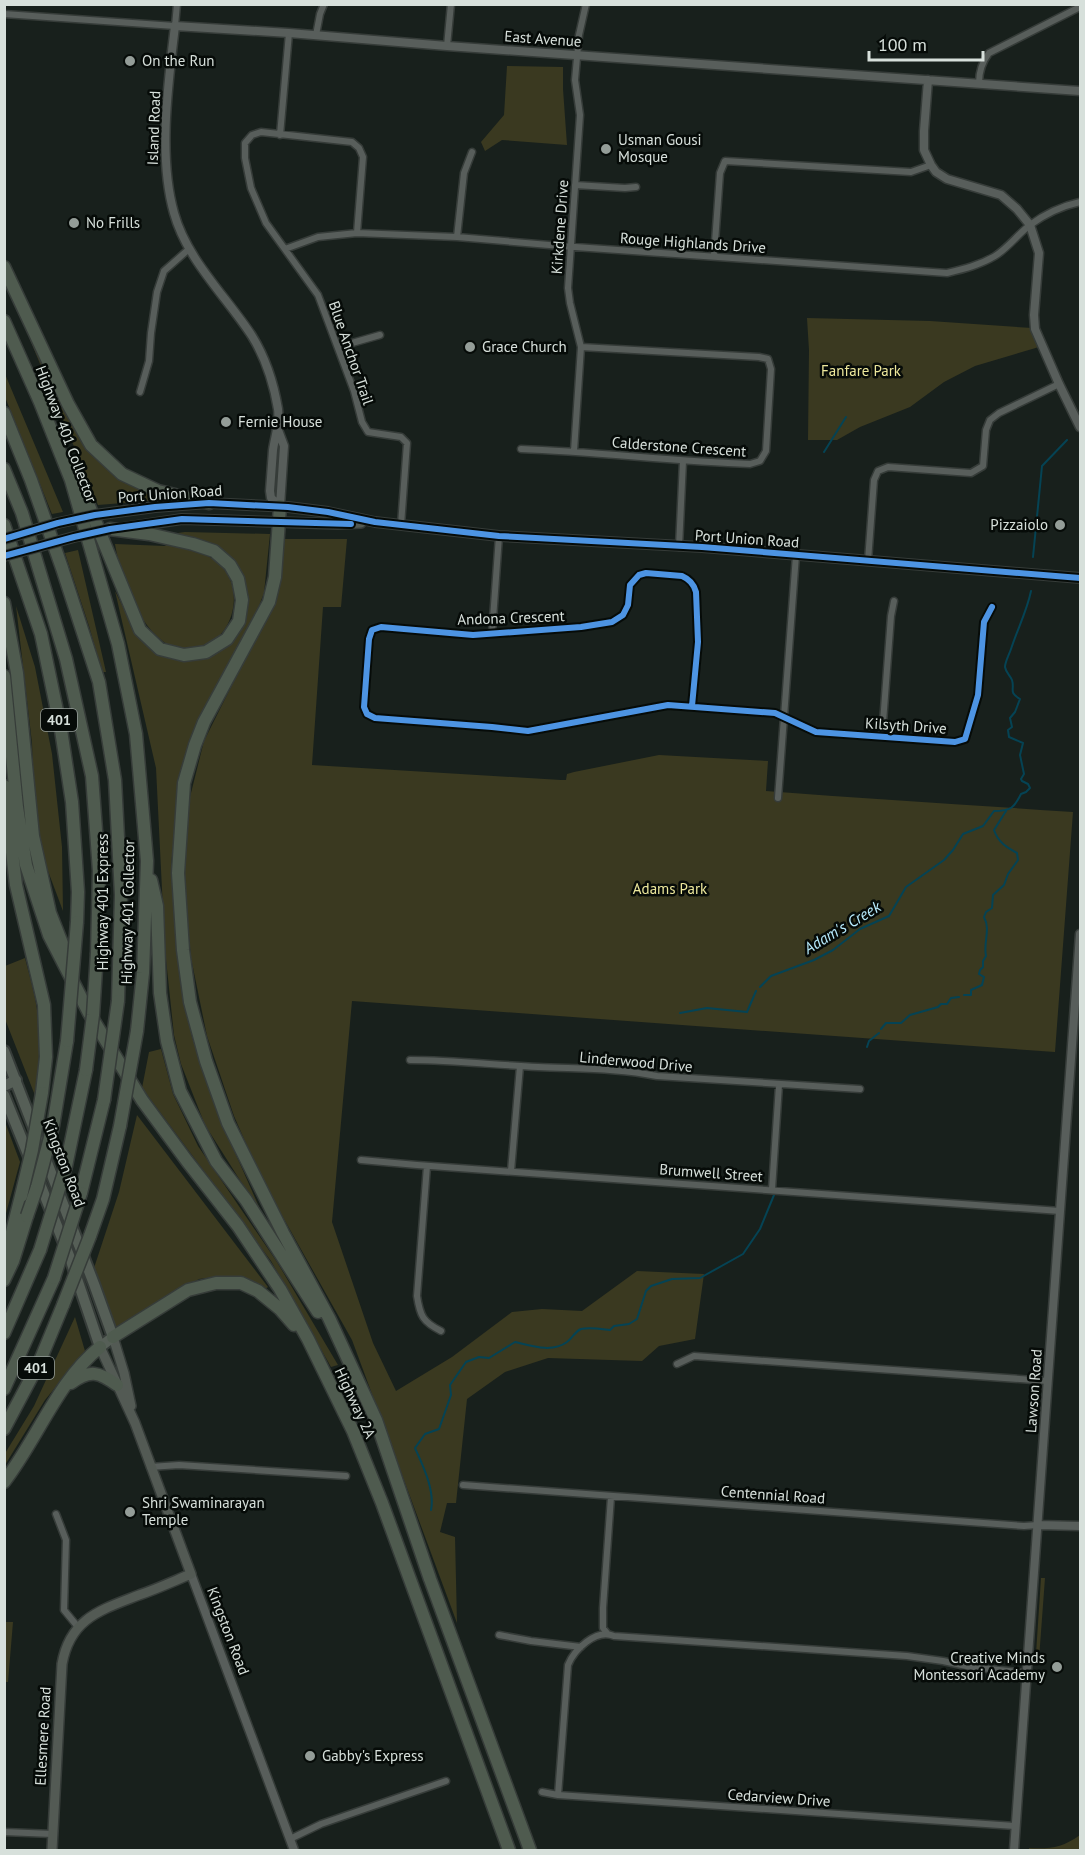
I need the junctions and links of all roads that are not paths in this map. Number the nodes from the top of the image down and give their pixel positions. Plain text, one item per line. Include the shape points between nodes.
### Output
1 (177, 4) edge
2 (324, 4) edge
3 (451, 4) edge
4 (586, 4) edge
5 (1080, 7) edge
6 (4, 14) edge
7 (175, 26) junction
8 (289, 33) junction
9 (316, 35) junction
10 (447, 46) junction
11 (577, 54) junction
12 (928, 80) junction
13 (979, 83) junction
14 (1080, 91) edge
15 (280, 135) junction
16 (472, 152) dead end
17 (931, 165) junction
18 (575, 185) junction
19 (636, 188) dead end
20 (1080, 202) edge
21 (1030, 225) junction
22 (357, 233) junction
23 (457, 237) junction
24 (571, 247) junction
25 (189, 249) junction
26 (285, 249) junction
27 (714, 256) junction
28 (4, 267) edge
29 (4, 321) edge
30 (380, 335) dead end
31 (338, 347) junction
32 (581, 347) junction
33 (1059, 384) junction
34 (140, 392) dead end
35 (4, 413) edge
36 (1080, 427) edge
37 (521, 449) dead end
38 (574, 451) junction
39 (683, 461) junction
40 (4, 469) edge
41 (71, 480) junction
42 (209, 503) junction
43 (280, 506) junction
44 (280, 522) junction
45 (375, 522) junction
46 (4, 525) edge
47 (401, 525) junction
48 (110, 529) junction
49 (499, 536) junction
50 (4, 539) edge
51 (679, 547) junction
52 (796, 555) junction
53 (4, 556) edge
54 (868, 561) junction
55 (1080, 578) edge
56 (894, 601) dead end
57 (4, 603) edge
58 (992, 607) dead end
59 (492, 633) junction
60 (4, 676) edge
61 (692, 706) junction
62 (784, 717) junction
63 (882, 736) junction
64 (4, 786) edge
65 (778, 798) dead end
66 (147, 861) junction
67 (1080, 934) edge
68 (89, 1013) junction
69 (4, 1052) edge
70 (410, 1060) dead end
71 (520, 1066) junction
72 (16, 1080) junction
73 (779, 1085) junction
74 (4, 1086) edge
75 (860, 1089) dead end
76 (4, 1095) edge
77 (361, 1160) dead end
78 (427, 1166) junction
79 (511, 1171) junction
80 (772, 1189) junction
81 (1060, 1211) junction
82 (4, 1264) edge
83 (4, 1280) edge
84 (441, 1331) dead end
85 (4, 1333) edge
86 (113, 1337) junction
87 (100, 1347) junction
88 (320, 1363) junction
89 (677, 1364) dead end
90 (1048, 1381) junction
91 (117, 1385) junction
92 (4, 1389) edge
93 (61, 1391) junction
94 (376, 1420) junction
95 (135, 1423) junction
96 (4, 1429) edge
97 (150, 1467) junction
98 (346, 1476) dead end
99 (4, 1482) edge
100 (463, 1485) dead end
101 (611, 1497) junction
102 (56, 1514) dead end
103 (1038, 1525) junction
104 (1080, 1526) edge
105 (191, 1574) junction
106 (78, 1627) junction
107 (607, 1633) junction
108 (499, 1635) dead end
109 (581, 1647) junction
110 (1026, 1673) junction
111 (446, 1781) dead end
112 (542, 1792) dead end
113 (558, 1795) junction
114 (1016, 1826) junction
115 (4, 1832) edge
116 (52, 1834) junction
117 (290, 1839) junction
118 (52, 1851) edge
119 (294, 1851) edge
120 (509, 1851) edge
121 (530, 1851) edge
122 (1014, 1851) edge

1 - 7 street, Island Road
2 - 9 street
3 - 10 street
4 - 11 street, Kirkdene Drive
5 - 13 street via 990,53 984,59
6 - 7 street, East Avenue
7 - 8 street, East Avenue
7 - 25 street, Island Road via 166,177 174,214
8 - 9 street, East Avenue
8 - 15 street
9 - 10 street, East Avenue
10 - 11 street, East Avenue
11 - 12 street, East Avenue
11 - 18 street, Kirkdene Drive via 574,80 580,115
12 - 13 street, East Avenue
12 - 17 street via 924,150
13 - 14 street, East Avenue
15 - 22 street, Blue Anchor Trail via 352,142 359,148 363,157
15 - 26 street, Blue Anchor Trail via 252,135 245,143 244,158 266,223
16 - 23 street via 464,173
17 - 21 street via 947,179 1001,195
17 - 27 street via 911,172 725,160 720,173
18 - 19 street
18 - 24 street, Kirkdene Drive
20 - 21 street, Rouge Highlands Drive via 1051,212
21 - 27 street, Rouge Highlands Drive via 996,255 947,273
21 - 33 street via 1040,253 1035,329
22 - 23 street, Rouge Highlands Drive
22 - 26 street, Rouge Highlands Drive via 318,237
23 - 24 street, Rouge Highlands Drive
24 - 27 street, Rouge Highlands Drive
24 - 32 street, Kirkdene Drive via 568,288
25 - 34 street via 164,271
25 - 43 street, Island Road via 253,338 269,374 284,446
26 - 31 street, Blue Anchor Trail via 318,295
28 - 42 highway via 91,445 122,474 158,491
29 - 41 highway, Highway 401 Collector / 401
30 - 31 street
31 - 47 street, Blue Anchor Trail via 368,432 401,437 407,443
32 - 38 street, Kirkdene Drive
32 - 39 street, Calderstone Crescent via 768,359 771,369 766,451 760,461
33 - 36 street
33 - 54 street via 990,420 983,466 971,473 888,467 878,471
35 - 92 highway, Highway 401 Express / 401, bridge via 31,480 99,682 116,791 121,895 118,1001 104,1100 81,1193 54,1278
37 - 38 street, Calderstone Crescent
38 - 39 street, Calderstone Crescent
39 - 51 street
40 - 85 highway, Highway 401 Express / 401, bridge via 22,513 66,659 92,776 99,871 98,953 86,1070 66,1166 40,1250
41 - 48 highway via 87,501 140,630 160,649 184,655 206,652 227,639 239,621 242,600 238,579 230,565 214,551 179,540
41 - 66 highway, Highway 401 Collector / 401 via 118,644 136,734
42 - 43 main road, Port Union Road
42 - 50 main road, Port Union Road, bridge via 85,517
43 - 44 highway
43 - 45 main road, Port Union Road
44 - 45 main road, Port Union Road
44 - 48 main road, Port Union Road via 183,519
44 - 94 highway via 269,602 204,722 184,783 178,873 183,950 190,1002 228,1123 329,1318
45 - 47 main road, Port Union Road
46 - 83 highway, 401, bridge via 41,634 61,730 72,802 78,892 67,1041 53,1126 37,1187
47 - 49 main road, Port Union Road
48 - 53 main road, Port Union Road, bridge
49 - 51 main road, Port Union Road
49 - 59 street
51 - 52 main road, Port Union Road
52 - 54 main road, Port Union Road
52 - 62 street
54 - 55 main road, Port Union Road
56 - 63 street
57 - 68 highway via 17,674 33,837 50,913
58 - 63 street, Kilsyth Drive via 984,622 978,695 965,739 955,742
59 - 61 street, Andona Crescent via 612,622 623,615 630,585 639,575 682,576 696,592 698,642
59 - 61 street, Andona Crescent via 381,627 372,630 364,706 367,714 375,718 528,731 664,705
60 - 68 highway via 16,807 26,865 49,935
61 - 62 street, Andona Crescent via 775,712
62 - 63 street, Kilsyth Drive via 816,732
62 - 65 street
64 - 82 highway, bridge via 16,885 44,1005 46,1057 32,1150
66 - 94 highway via 157,906 160,993 180,1091 216,1161 246,1200 328,1328
66 - 96 highway, Highway 401 Collector / 401, bridge via 138,1031 103,1199 39,1363
67 - 81 street, Lawson Road
68 - 88 highway, Highway 2A via 142,1100 238,1226 280,1289
69 - 72 main road, Kingston Road
70 - 71 street, Linderwood Drive
71 - 73 street, Linderwood Drive via 635,1071
71 - 79 street
72 - 74 main road
72 - 86 main road, Kingston Road
73 - 75 street, Linderwood Drive
73 - 80 street
76 - 87 main road, Kingston Road via 70,1258
77 - 78 street, Brumwell Street
78 - 79 street, Brumwell Street
78 - 84 street via 417,1296 428,1324
79 - 80 street, Brumwell Street
80 - 81 street, Brumwell Street
81 - 90 street, Lawson Road
86 - 87 main road
86 - 88 highway via 188,1290 216,1283 241,1283 280,1309
86 - 95 main road, Kingston Road
87 - 91 main road, Kingston Road
87 - 93 highway
88 - 120 highway, Highway 2A via 382,1503
89 - 90 street via 694,1356
90 - 103 street, Lawson Road
91 - 93 highway via 105,1376 90,1374
91 - 95 main road, Kingston Road
93 - 99 highway
94 - 121 highway, Highway 2A
95 - 97 main road, Kingston Road
97 - 98 street via 179,1465
97 - 105 main road, Kingston Road
100 - 101 street, Centennial Road
101 - 103 street, Centennial Road
101 - 107 street via 603,1608 603,1628
102 - 106 street via 66,1540 64,1610
103 - 104 street, Centennial Road
103 - 110 street, Lawson Road
105 - 106 main road, Ellesmere Road via 99,1611
105 - 117 street, Kingston Road
106 - 116 main road, Ellesmere Road via 66,1647 62,1664
107 - 109 street
107 - 110 street via 907,1656
108 - 109 street
109 - 113 street via 568,1665
110 - 114 street, Lawson Road
111 - 117 street via 321,1824
112 - 113 street, Cedarview Drive
113 - 114 street, Cedarview Drive
114 - 122 street, Lawson Road
115 - 116 street
116 - 118 main road, Ellesmere Road
117 - 119 street, Kingston Road

